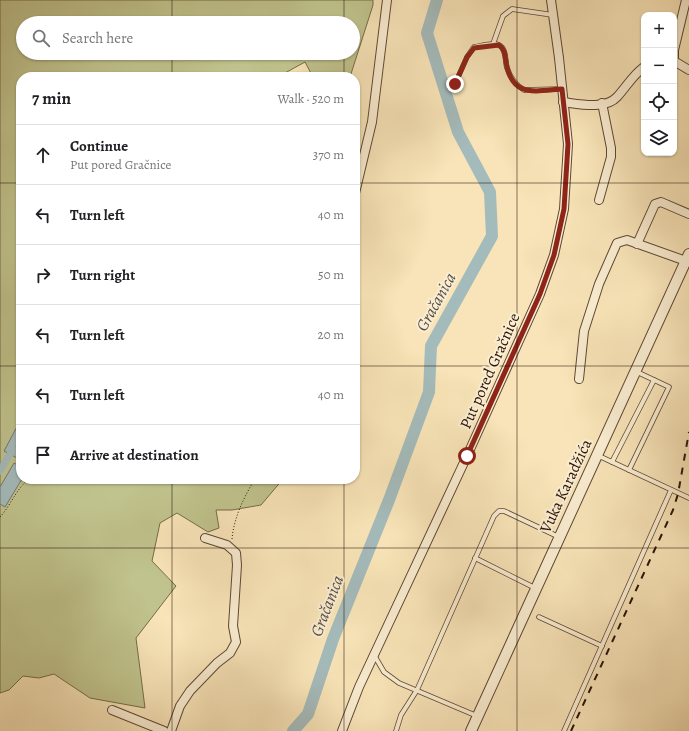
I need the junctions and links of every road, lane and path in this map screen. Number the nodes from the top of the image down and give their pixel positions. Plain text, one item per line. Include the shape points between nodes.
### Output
1 (387, 0) edge
2 (551, 0) edge
3 (686, 0) edge
4 (553, 15) junction
5 (494, 44) junction
6 (674, 48) edge
7 (677, 63) edge
8 (641, 69) edge
9 (689, 70) edge
10 (455, 84) dead end
11 (562, 89) junction
12 (564, 102) junction
13 (602, 103) junction
14 (360, 172) edge
15 (599, 200) dead end
16 (689, 214) edge
17 (637, 244) junction
18 (687, 258) edge
19 (635, 371) junction
20 (579, 379) dead end
21 (654, 380) junction
22 (596, 455) junction
23 (612, 462) junction
24 (630, 470) junction
25 (22, 484) edge
26 (252, 484) edge
27 (671, 490) junction
28 (689, 498) edge
29 (0, 517) edge
30 (559, 537) junction
31 (205, 538) dead end
32 (232, 548) junction
33 (475, 558) junction
34 (536, 588) junction
35 (539, 616) dead end
36 (602, 646) junction
37 (374, 654) junction
38 (417, 690) junction
39 (112, 710) dead end
40 (477, 716) junction
41 (164, 731) edge
42 (171, 731) edge
43 (342, 731) edge
44 (396, 731) edge
45 (471, 731) edge
46 (564, 731) edge

1 - 14 street via 372,122
2 - 4 street, Put pored Gračnice
3 - 6 street
4 - 5 lane via 512,9 503,16
4 - 11 street, Put pored Gračnice
5 - 10 lane via 474,48
5 - 11 lane via 504,50 507,68 514,81 524,90
7 - 9 street
8 - 13 street via 632,76 616,98 608,103
11 - 12 street, Put pored Gračnice
12 - 13 street via 586,105
12 - 37 street, Put pored Gračnice via 568,144 564,209 554,255 534,308
13 - 15 street via 611,157
16 - 17 street via 661,202 656,204
17 - 18 street
17 - 20 street via 627,240 617,243 599,284 584,331
18 - 19 street, Vuka Karadžića
19 - 21 lane
19 - 22 street, Vuka Karadžića
21 - 23 lane
21 - 24 lane via 669,387
22 - 23 lane
22 - 30 street, Vuka Karadžića
23 - 24 lane
24 - 27 lane
25 - 29 path
26 - 32 path via 241,504
27 - 28 lane
27 - 36 lane
30 - 33 lane via 510,513 500,511 494,516
30 - 34 street, Vuka Karadžića
31 - 32 street
32 - 42 street via 236,553 238,565 233,626 236,642 230,654 217,663 190,691 180,706
33 - 34 lane
33 - 38 lane
34 - 40 street, Vuka Karadžića
35 - 36 lane
36 - 46 lane
37 - 38 lane via 384,672 399,683
37 - 43 street, Put pored Gračnice via 358,687
38 - 40 lane
38 - 44 lane via 401,715
39 - 41 street
40 - 45 street, Vuka Karadžića

